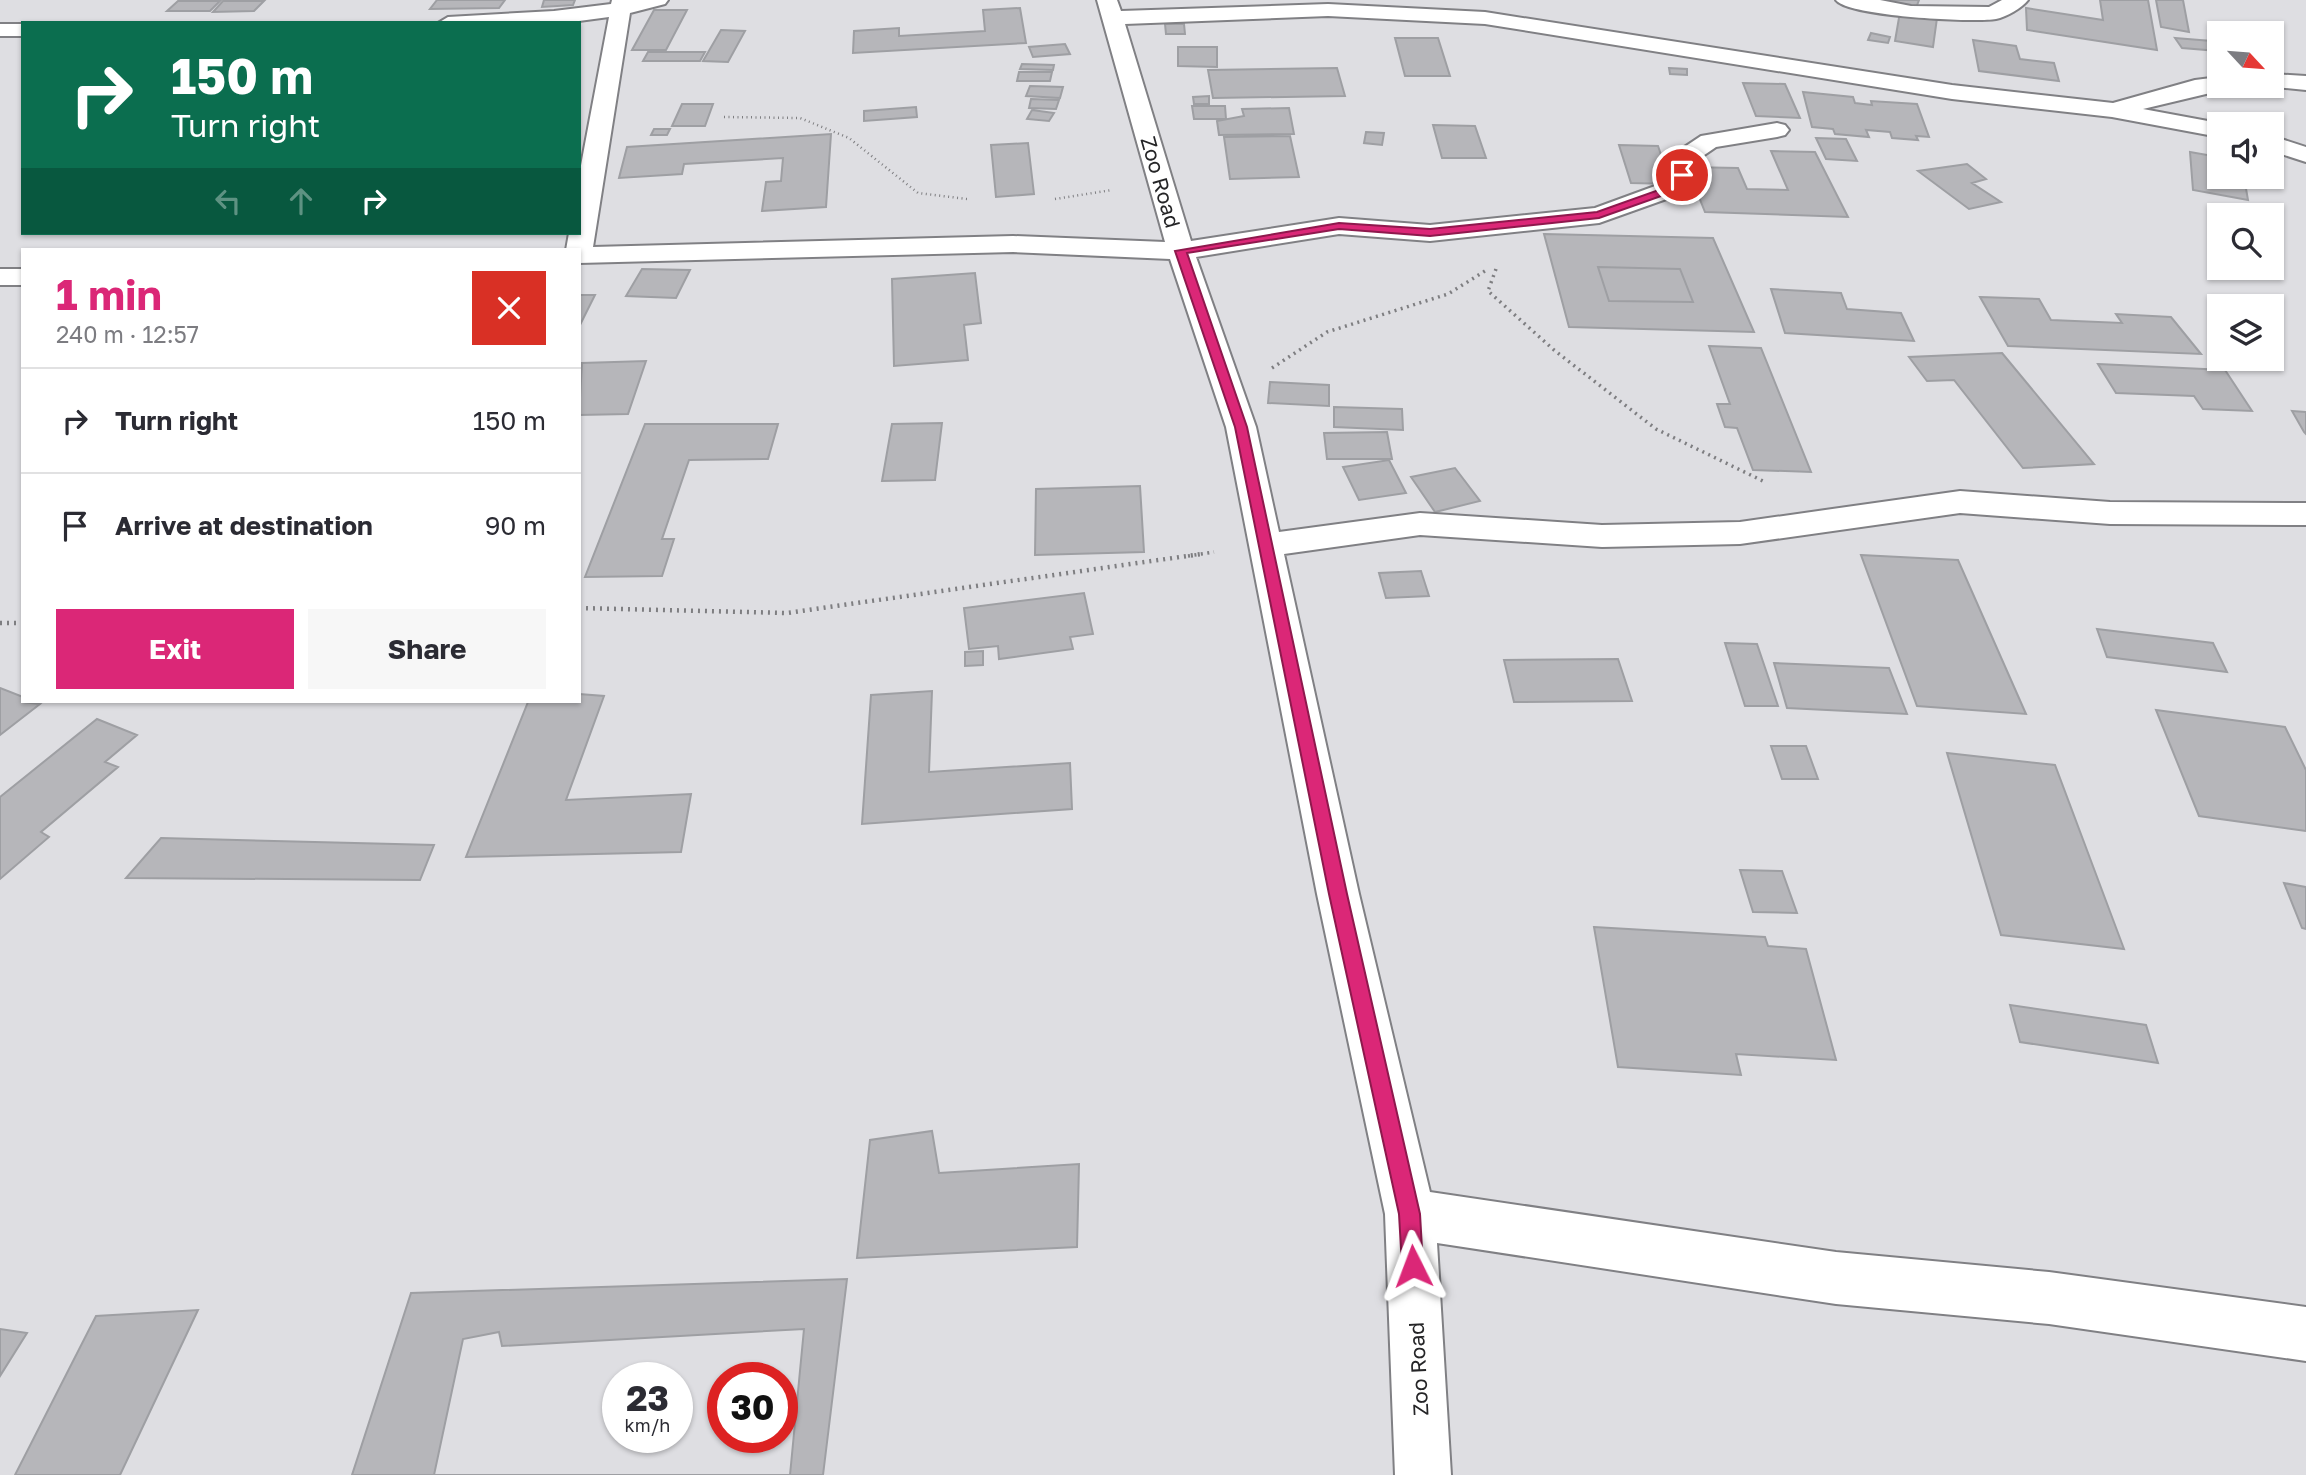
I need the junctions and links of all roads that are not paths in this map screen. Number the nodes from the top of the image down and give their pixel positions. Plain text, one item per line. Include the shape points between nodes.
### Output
1 (658, 0) edge
2 (1488, 0) edge
3 (1846, 0) edge
4 (2018, 0) edge
5 (621, 5) edge
6 (1110, 9) edge
7 (1426, 13) junction
8 (503, 21) edge
9 (0, 30) edge
10 (21, 30) edge
11 (2284, 82) edge
12 (2306, 83) edge
13 (2207, 86) edge
14 (2112, 110) junction
15 (2207, 128) edge
16 (1777, 130) dead end
17 (2284, 147) edge
18 (2306, 155) edge
19 (580, 248) edge
20 (1181, 251) junction
21 (581, 253) edge
22 (2306, 514) edge
23 (1265, 545) junction
24 (1410, 1214) junction
25 (2306, 1334) edge
26 (1423, 1475) edge

1 - 5 street
2 - 7 street
3 - 4 street via 1911,12 1993,13
5 - 8 street
5 - 19 street
6 - 7 street
6 - 20 street, Zoo Road
7 - 14 street via 1485,18 1952,92
9 - 10 street
11 - 12 street
13 - 14 street
14 - 15 street
16 - 20 street via 1709,141 1686,157 1677,187 1599,215 1430,233 1339,226
17 - 18 street
20 - 21 street via 1000,244
20 - 23 street, Zoo Road via 1241,427
22 - 23 street via 2110,513 1959,502 1740,533 1602,536 1420,524
23 - 24 street, Zoo Road
24 - 25 street via 1836,1278 2049,1298
24 - 26 street, Zoo Road

